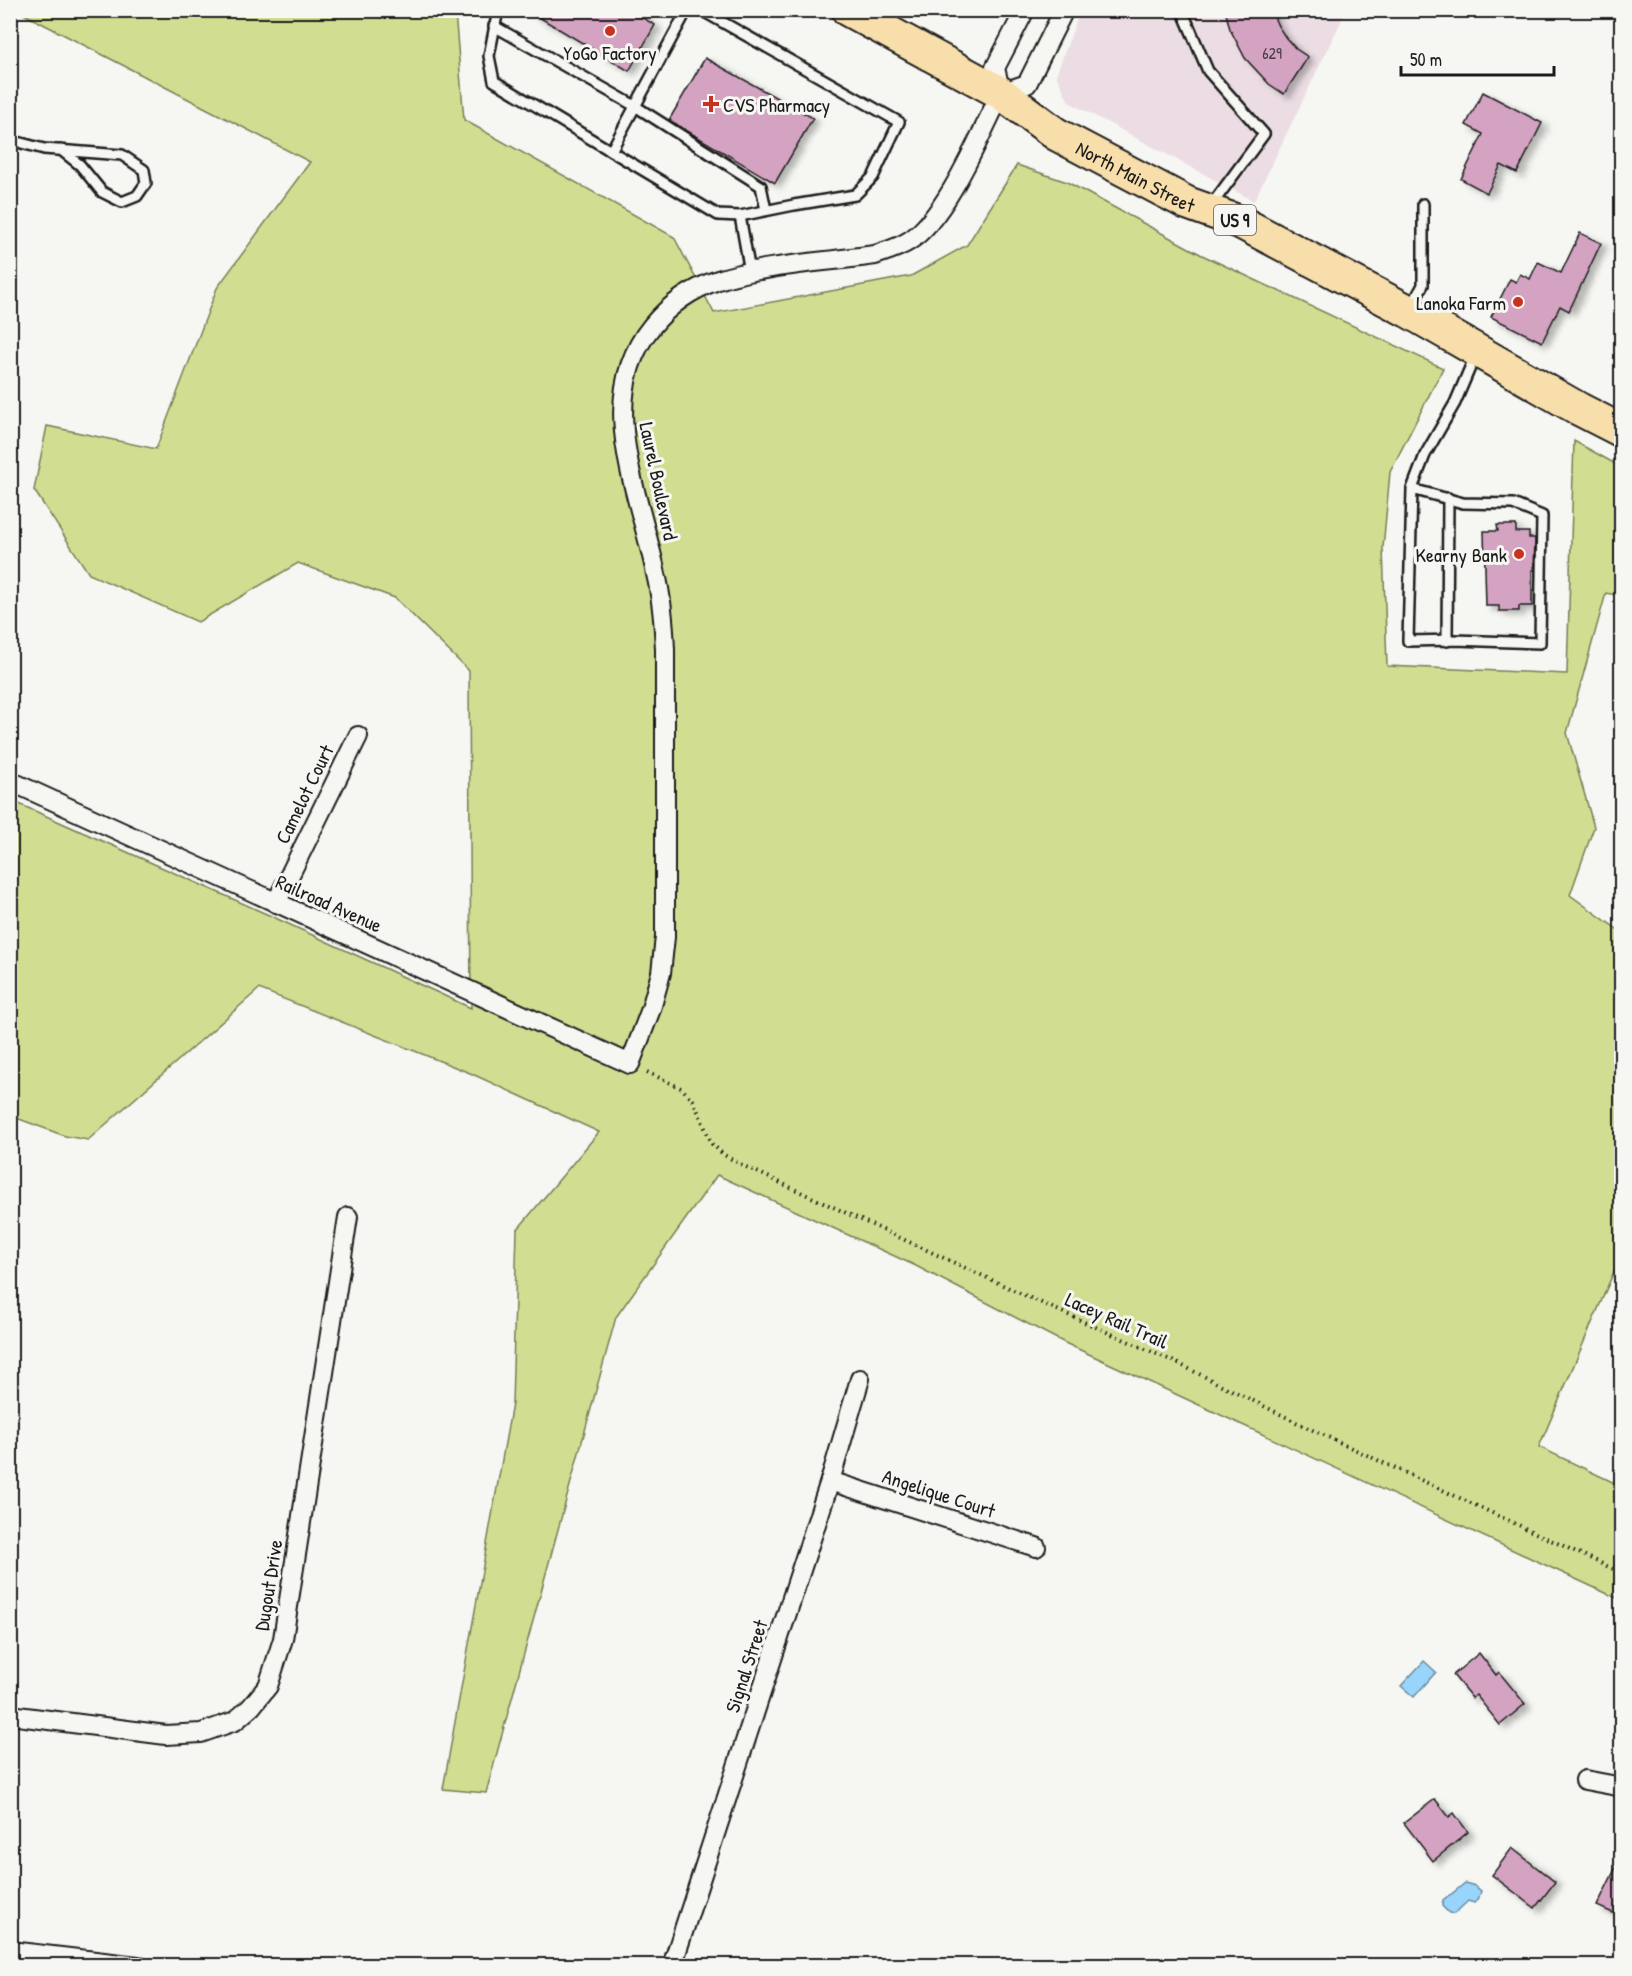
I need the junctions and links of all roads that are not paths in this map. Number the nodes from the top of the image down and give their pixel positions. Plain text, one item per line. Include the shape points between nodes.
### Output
1 (498, 10) edge
2 (687, 10) edge
3 (701, 10) edge
4 (848, 10) edge
5 (1025, 10) edge
6 (1182, 10) edge
7 (1065, 11) edge
8 (494, 26) junction
9 (1001, 93) junction
10 (635, 106) junction
11 (10, 140) edge
12 (61, 150) junction
13 (611, 151) junction
14 (1423, 204) dead end
15 (766, 210) junction
16 (1208, 211) junction
17 (740, 216) junction
18 (750, 272) junction
19 (1408, 311) junction
20 (1477, 351) junction
21 (1622, 431) edge
22 (1412, 489) junction
23 (1448, 498) junction
24 (1447, 641) junction
25 (358, 736) dead end
26 (10, 781) edge
27 (276, 903) junction
28 (630, 1064) joint
29 (348, 1216) dead end
30 (860, 1379) dead end
31 (830, 1481) junction
32 (1036, 1547) dead end
33 (10, 1715) edge
34 (1585, 1780) dead end
35 (1622, 1787) edge
36 (10, 1951) edge
37 (138, 1965) edge
38 (672, 1965) edge

1 - 8 lane
2 - 10 lane
3 - 15 lane via 900,122 873,177 855,195
4 - 9 highway, North Main Street / US 9
5 - 9 street via 995,68
6 - 16 lane via 1208,71 1264,134
7 - 9 street via 1027,84
8 - 10 lane
8 - 13 lane via 489,56 494,81
9 - 16 highway, North Main Street / US 9 via 1056,134
9 - 18 street, Laurel Boulevard via 945,201 931,222 911,240 875,255
10 - 13 lane
10 - 15 lane via 761,186
11 - 12 lane
12 - 12 lane via 122,155 144,170 146,183 137,196 122,202 102,192 80,165
13 - 17 lane via 718,215
14 - 19 lane via 1424,285
15 - 17 lane
16 - 19 highway, North Main Street / US 9 via 1240,222
17 - 18 lane
18 - 28 street, Laurel Boulevard via 690,292 664,310 631,361 624,386 624,434 658,582 665,650 665,937 661,973
19 - 20 highway, North Main Street / US 9
20 - 21 highway, North Main Street / US 9
20 - 22 lane
22 - 23 lane
22 - 24 lane via 1408,642
23 - 24 lane
23 - 24 lane via 1463,503 1513,504 1542,516 1540,642
25 - 27 street, Camelot Court
26 - 27 street, Railroad Avenue
27 - 28 street, Railroad Avenue
29 - 33 street, Dugout Drive via 283,1639 268,1686 235,1720 201,1733 166,1735
30 - 31 street, Signal Street
31 - 32 street, Angelique Court
31 - 38 street, Signal Street
34 - 35 street
36 - 37 street

